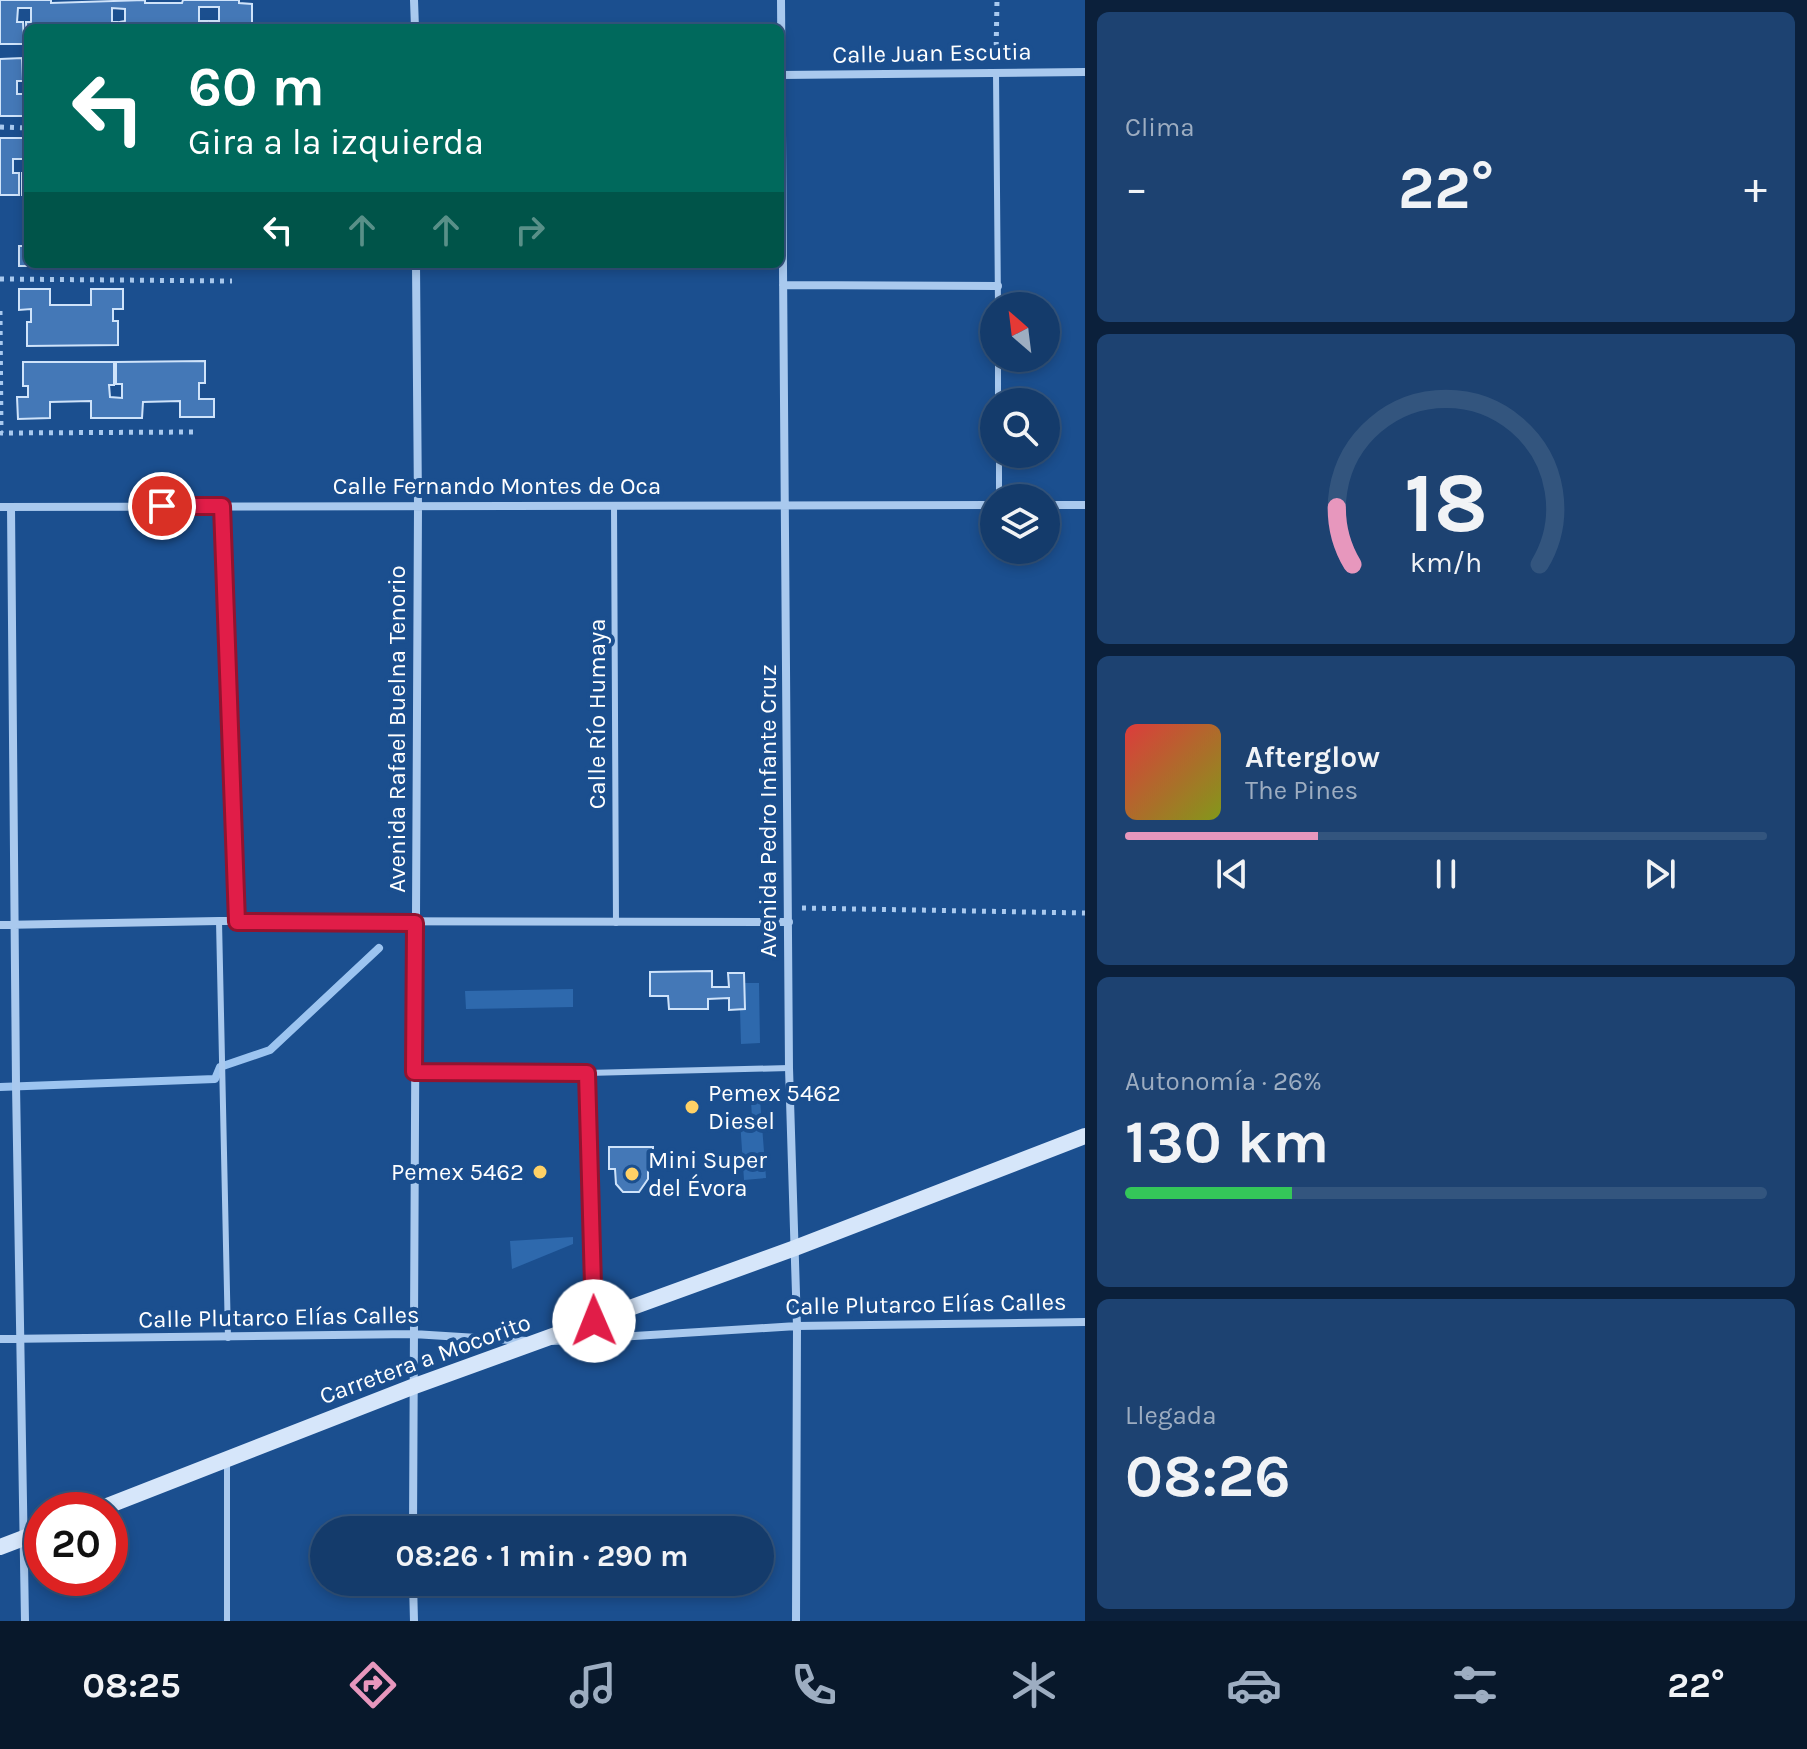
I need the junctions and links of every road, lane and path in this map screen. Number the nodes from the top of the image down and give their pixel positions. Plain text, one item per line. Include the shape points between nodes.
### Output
1 (414, 0) edge
2 (781, 0) edge
3 (997, 0) edge
4 (415, 24) edge
5 (781, 24) edge
6 (1085, 72) edge
7 (996, 73) junction
8 (784, 75) edge
9 (0, 127) edge
10 (24, 128) edge
11 (416, 268) edge
12 (783, 268) edge
13 (0, 279) edge
14 (232, 281) dead end
15 (783, 285) junction
16 (998, 286) junction
17 (998, 292) edge
18 (0, 311) edge
19 (0, 417) edge
20 (196, 432) dead end
21 (614, 505) junction
22 (785, 505) junction
23 (980, 505) edge
24 (1060, 505) edge
25 (1085, 505) edge
26 (222, 506) junction
27 (418, 506) junction
28 (0, 507) edge
29 (11, 507) junction
30 (789, 908) junction
31 (1085, 913) edge
32 (219, 921) junction
33 (237, 922) junction
34 (789, 922) junction
35 (415, 923) junction
36 (616, 923) junction
37 (0, 925) edge
38 (16, 925) junction
39 (789, 1068) junction
40 (414, 1072) junction
41 (587, 1073) junction
42 (1085, 1136) edge
43 (795, 1248) junction
44 (594, 1321) junction
45 (1085, 1322) edge
46 (797, 1326) junction
47 (413, 1334) junction
48 (228, 1338) junction
49 (0, 1339) edge
50 (20, 1339) junction
51 (539, 1342) junction
52 (412, 1387) junction
53 (227, 1461) junction
54 (24, 1497) edge
55 (128, 1498) edge
56 (413, 1516) edge
57 (24, 1537) edge
58 (0, 1547) edge
59 (25, 1596) edge
60 (413, 1596) edge
61 (25, 1621) edge
62 (227, 1621) edge
63 (414, 1621) edge
64 (796, 1621) edge

1 - 4 street
2 - 5 street, Avenida Pedro Infante Cruz
3 - 7 path
6 - 7 street, Calle Juan Escutia
7 - 8 street, Calle Juan Escutia
7 - 16 lane
9 - 10 path
11 - 27 street, Avenida Rafael Buelna Tenorio
12 - 15 street, Avenida Pedro Infante Cruz
13 - 14 path
15 - 16 street
15 - 22 street, Avenida Pedro Infante Cruz
16 - 17 lane
18 - 19 path
19 - 20 path via 1,433
21 - 22 street, Calle Fernando Montes de Oca
21 - 27 street, Calle Fernando Montes de Oca
21 - 36 lane, Calle Río Humaya
22 - 23 street, Calle Fernando Montes de Oca
22 - 30 street, Avenida Pedro Infante Cruz
24 - 25 street
26 - 27 street, Calle Fernando Montes de Oca
26 - 29 street, Calle Fernando Montes de Oca
26 - 33 lane
27 - 35 street, Avenida Rafael Buelna Tenorio
28 - 29 street, Calle Fernando Montes de Oca
29 - 38 street
30 - 31 path
30 - 34 street, Avenida Pedro Infante Cruz
32 - 33 street
32 - 38 street
32 - 48 lane
33 - 35 street
34 - 36 street
34 - 39 street, Avenida Pedro Infante Cruz
35 - 36 street
35 - 40 street, Avenida Rafael Buelna Tenorio
37 - 38 street
38 - 50 street
39 - 41 lane
39 - 43 street, Avenida Pedro Infante Cruz
40 - 41 lane
40 - 47 street, Avenida Rafael Buelna Tenorio
41 - 44 lane
42 - 43 main road, Carretera a Mocorito
43 - 44 main road, Carretera a Mocorito
43 - 46 street, Avenida Pedro Infante Cruz
44 - 51 main road, Carretera a Mocorito
45 - 46 street, Calle Plutarco Elías Calles
46 - 51 street, Calle Plutarco Elías Calles
46 - 64 street, Avenida Pedro Infante Cruz
47 - 48 street, Calle Plutarco Elías Calles
47 - 51 street, Calle Plutarco Elías Calles
47 - 52 street, Avenida Rafael Buelna Tenorio
48 - 50 street, Calle Plutarco Elías Calles
49 - 50 street, Calle Plutarco Elías Calles
50 - 54 street
51 - 52 main road, Carretera a Mocorito
52 - 53 main road, Carretera a Mocorito
52 - 56 street, Avenida Rafael Buelna Tenorio
53 - 55 main road, Carretera a Mocorito
53 - 62 lane
57 - 58 main road
59 - 61 street
60 - 63 street

